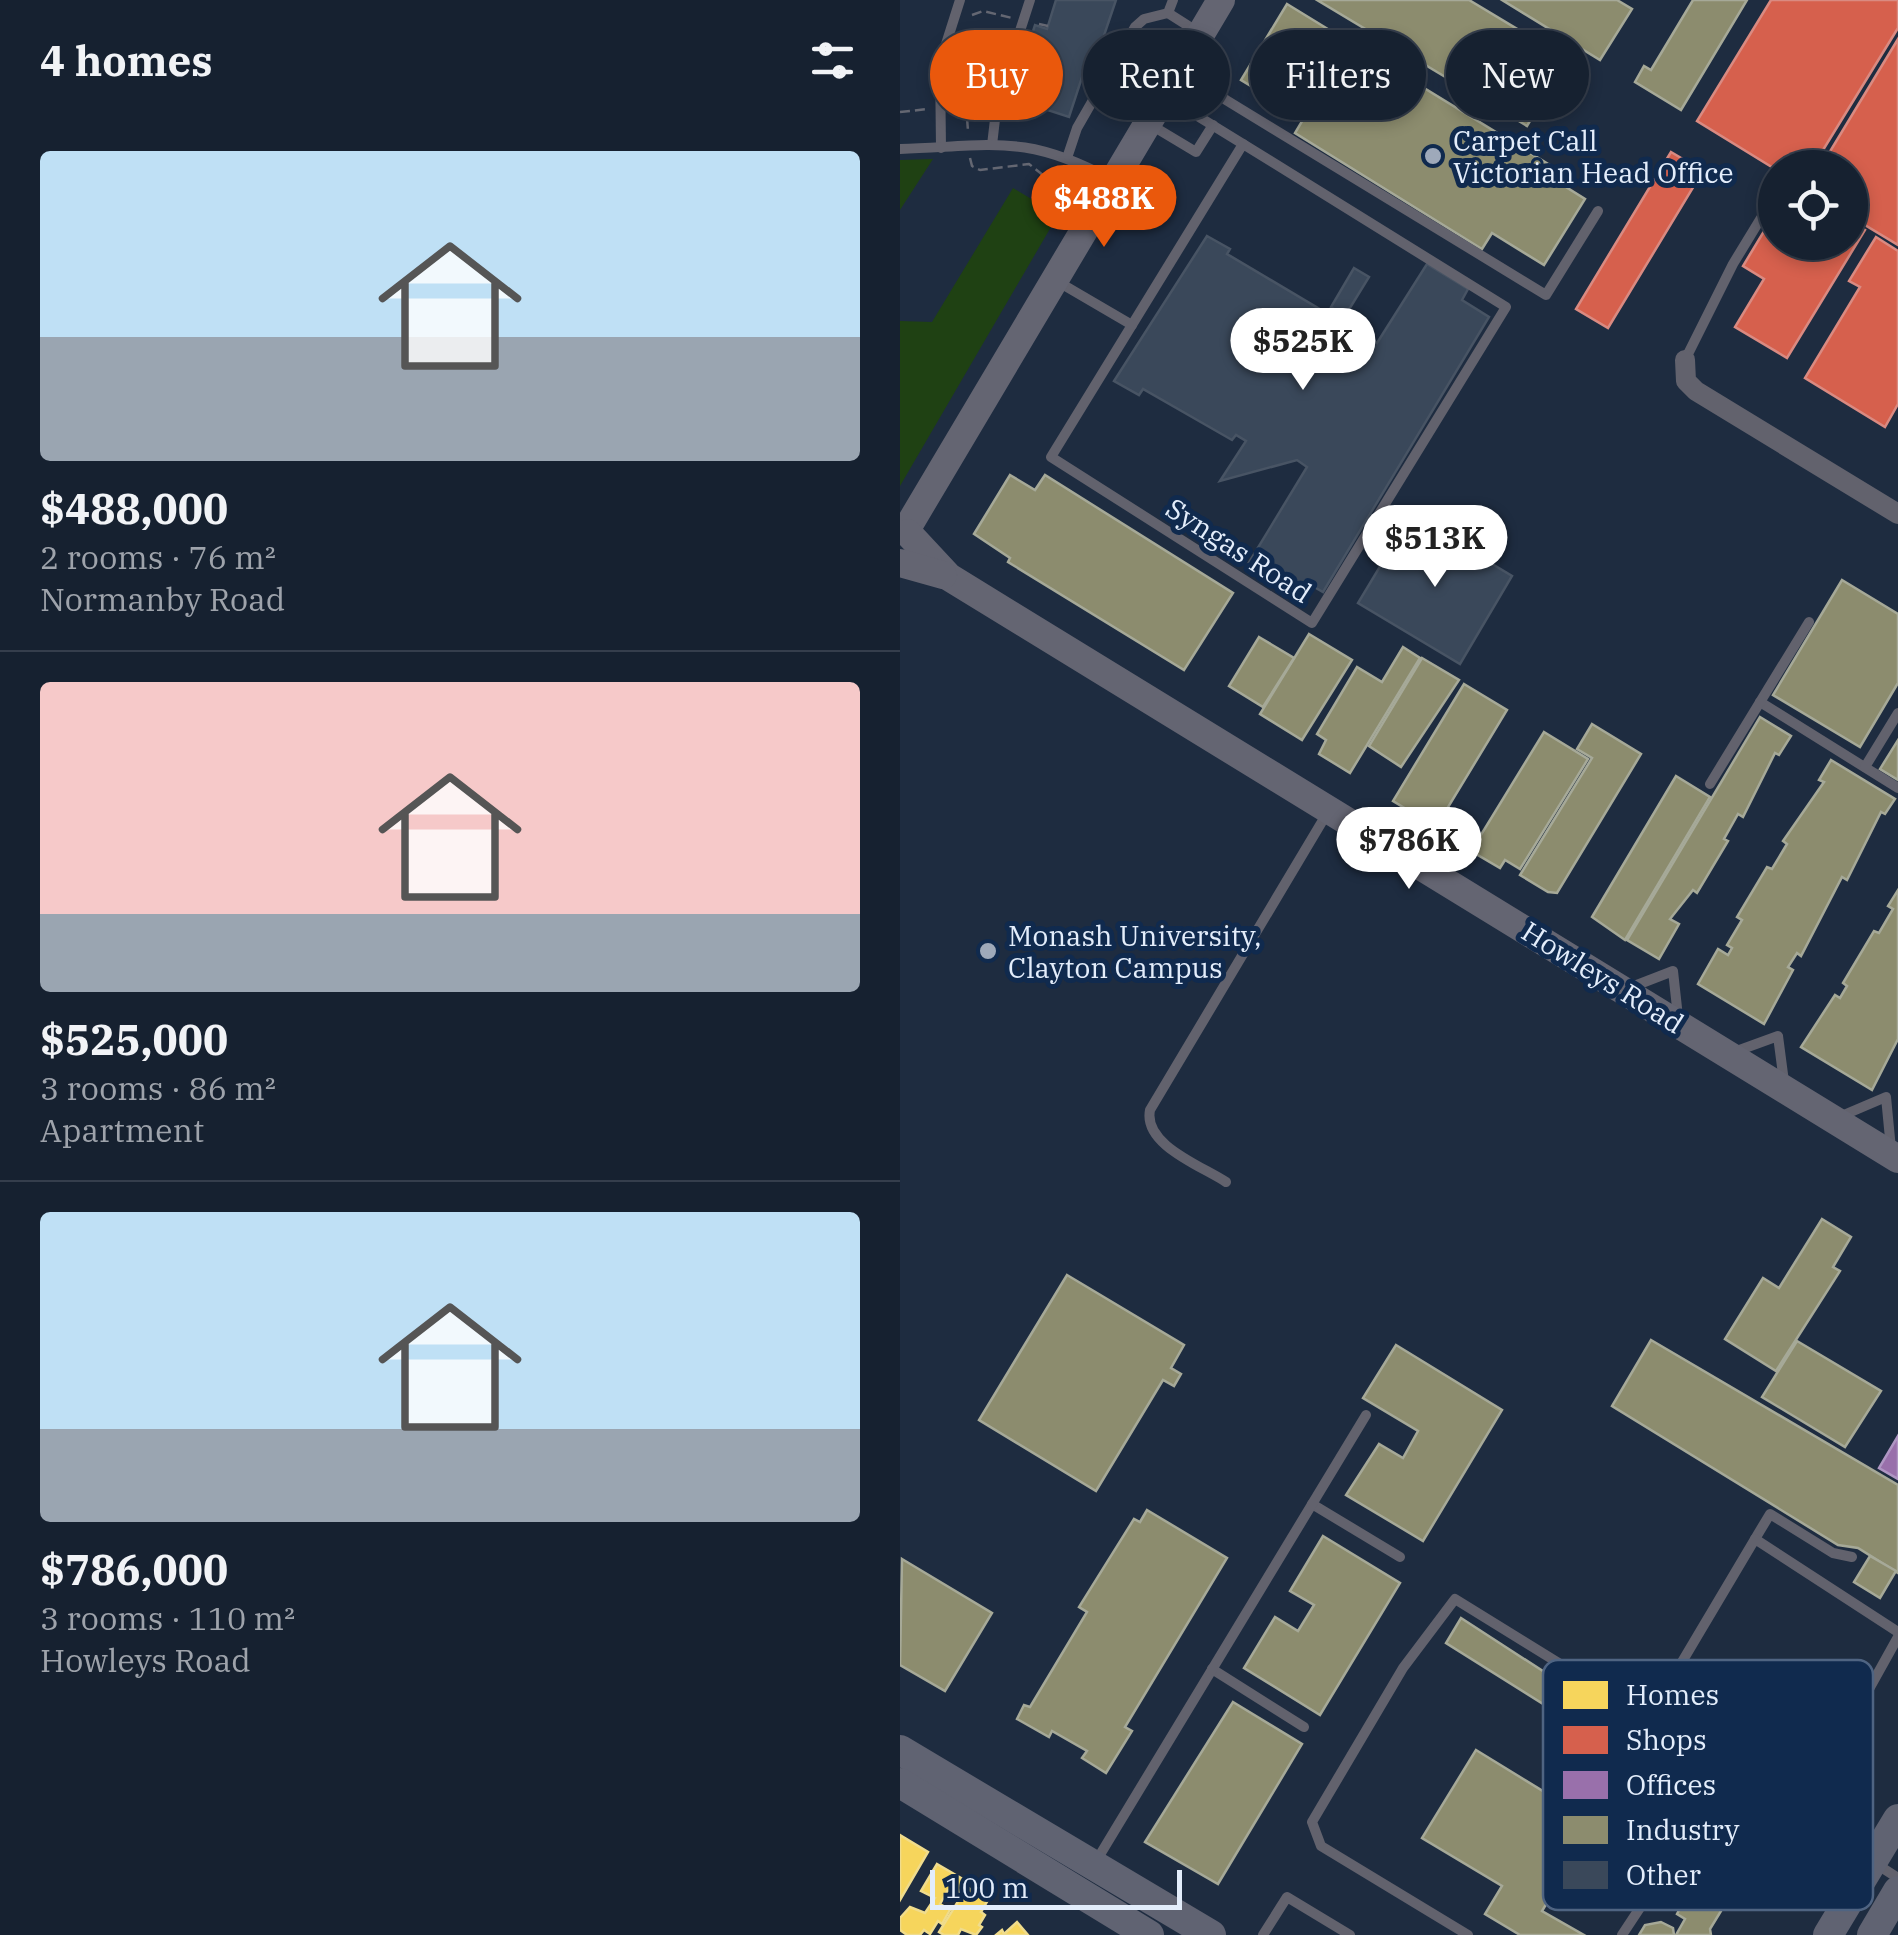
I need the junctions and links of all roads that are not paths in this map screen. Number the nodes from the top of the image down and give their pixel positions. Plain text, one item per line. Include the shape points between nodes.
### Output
1 (960, 0) edge
2 (1030, 0) edge
3 (1173, 0) edge
4 (1221, 0) edge
5 (1168, 13) junction
6 (1195, 30) edge
7 (1203, 30) edge
8 (1230, 102) edge
9 (1150, 120) edge
10 (1204, 120) edge
11 (1148, 123) junction
12 (1213, 126) junction
13 (1243, 144) junction
14 (992, 145) junction
15 (941, 148) junction
16 (900, 149) edge
17 (1068, 155) junction
18 (1113, 180) junction
19 (1598, 211) dead end
20 (1758, 223) edge
21 (1054, 279) junction
22 (1132, 326) junction
23 (1686, 360) joint
24 (1898, 514) edge
25 (904, 525) edge
26 (900, 562) edge
27 (949, 576) junction
28 (1809, 622) dead end
29 (1760, 702) junction
30 (1898, 713) edge
31 (1864, 768) junction
32 (1710, 784) dead end
33 (1898, 788) edge
34 (1329, 810) junction
35 (1623, 990) junction
36 (1679, 1024) junction
37 (1729, 1054) junction
38 (1785, 1089) junction
39 (1834, 1119) junction
40 (1895, 1156) edge
41 (1226, 1182) dead end
42 (1366, 1416) dead end
43 (1312, 1504) junction
44 (1755, 1538) junction
45 (1400, 1557) dead end
46 (1852, 1557) dead end
47 (1898, 1635) edge
48 (1555, 1660) edge
49 (1681, 1660) edge
50 (1212, 1670) junction
51 (1873, 1681) edge
52 (1304, 1727) dead end
53 (904, 1768) edge
54 (1898, 1818) edge
55 (1873, 1860) edge
56 (1873, 1863) edge
57 (1094, 1864) junction
58 (1898, 1878) edge
59 (1898, 1891) edge
60 (1639, 1910) edge
61 (1149, 1935) edge
62 (1211, 1935) edge
63 (1263, 1935) edge
64 (1350, 1935) edge
65 (1468, 1935) edge
66 (1622, 1935) edge
67 (1872, 1935) edge

1 - 15 lane via 940,63
2 - 14 lane via 998,102
3 - 5 lane
4 - 7 street
5 - 6 lane
5 - 17 lane via 1135,28
8 - 19 lane via 1546,295
9 - 11 street
10 - 12 lane, Syngas Road
11 - 12 lane via 1196,152
11 - 18 street
12 - 13 lane, Syngas Road
13 - 22 lane, Syngas Road
13 - 22 lane, Syngas Road via 1506,306 1312,624 1051,456
14 - 15 lane
14 - 17 lane
15 - 16 lane
17 - 18 lane
18 - 21 street
20 - 23 lane
21 - 22 lane
21 - 25 street
23 - 24 street via 1686,380 1696,391
25 - 26 street via 910,547
25 - 27 street, Howleys Road
26 - 27 street, Howleys Road
27 - 34 street, Howleys Road
28 - 29 lane
29 - 31 lane
29 - 32 lane
30 - 31 lane
31 - 33 lane
34 - 35 street, Howleys Road
34 - 41 lane via 1150,1110 1150,1128 1159,1140
35 - 36 street, Howleys Road
35 - 36 lane via 1673,972
36 - 37 street, Howleys Road
37 - 38 street, Howleys Road
37 - 38 lane via 1778,1036
38 - 39 street, Howleys Road
39 - 40 street, Howleys Road
39 - 40 lane via 1886,1097
42 - 43 lane
43 - 45 lane
43 - 50 lane
44 - 46 lane via 1770,1514
44 - 47 lane
44 - 49 lane
47 - 51 lane
48 - 65 lane via 1456,1599 1402,1668 1312,1822 1321,1846
50 - 52 lane
50 - 57 lane
53 - 57 main road
53 - 61 main road
54 - 55 main road
56 - 58 lane
57 - 62 main road
59 - 67 main road
60 - 66 lane
63 - 64 lane via 1287,1896

